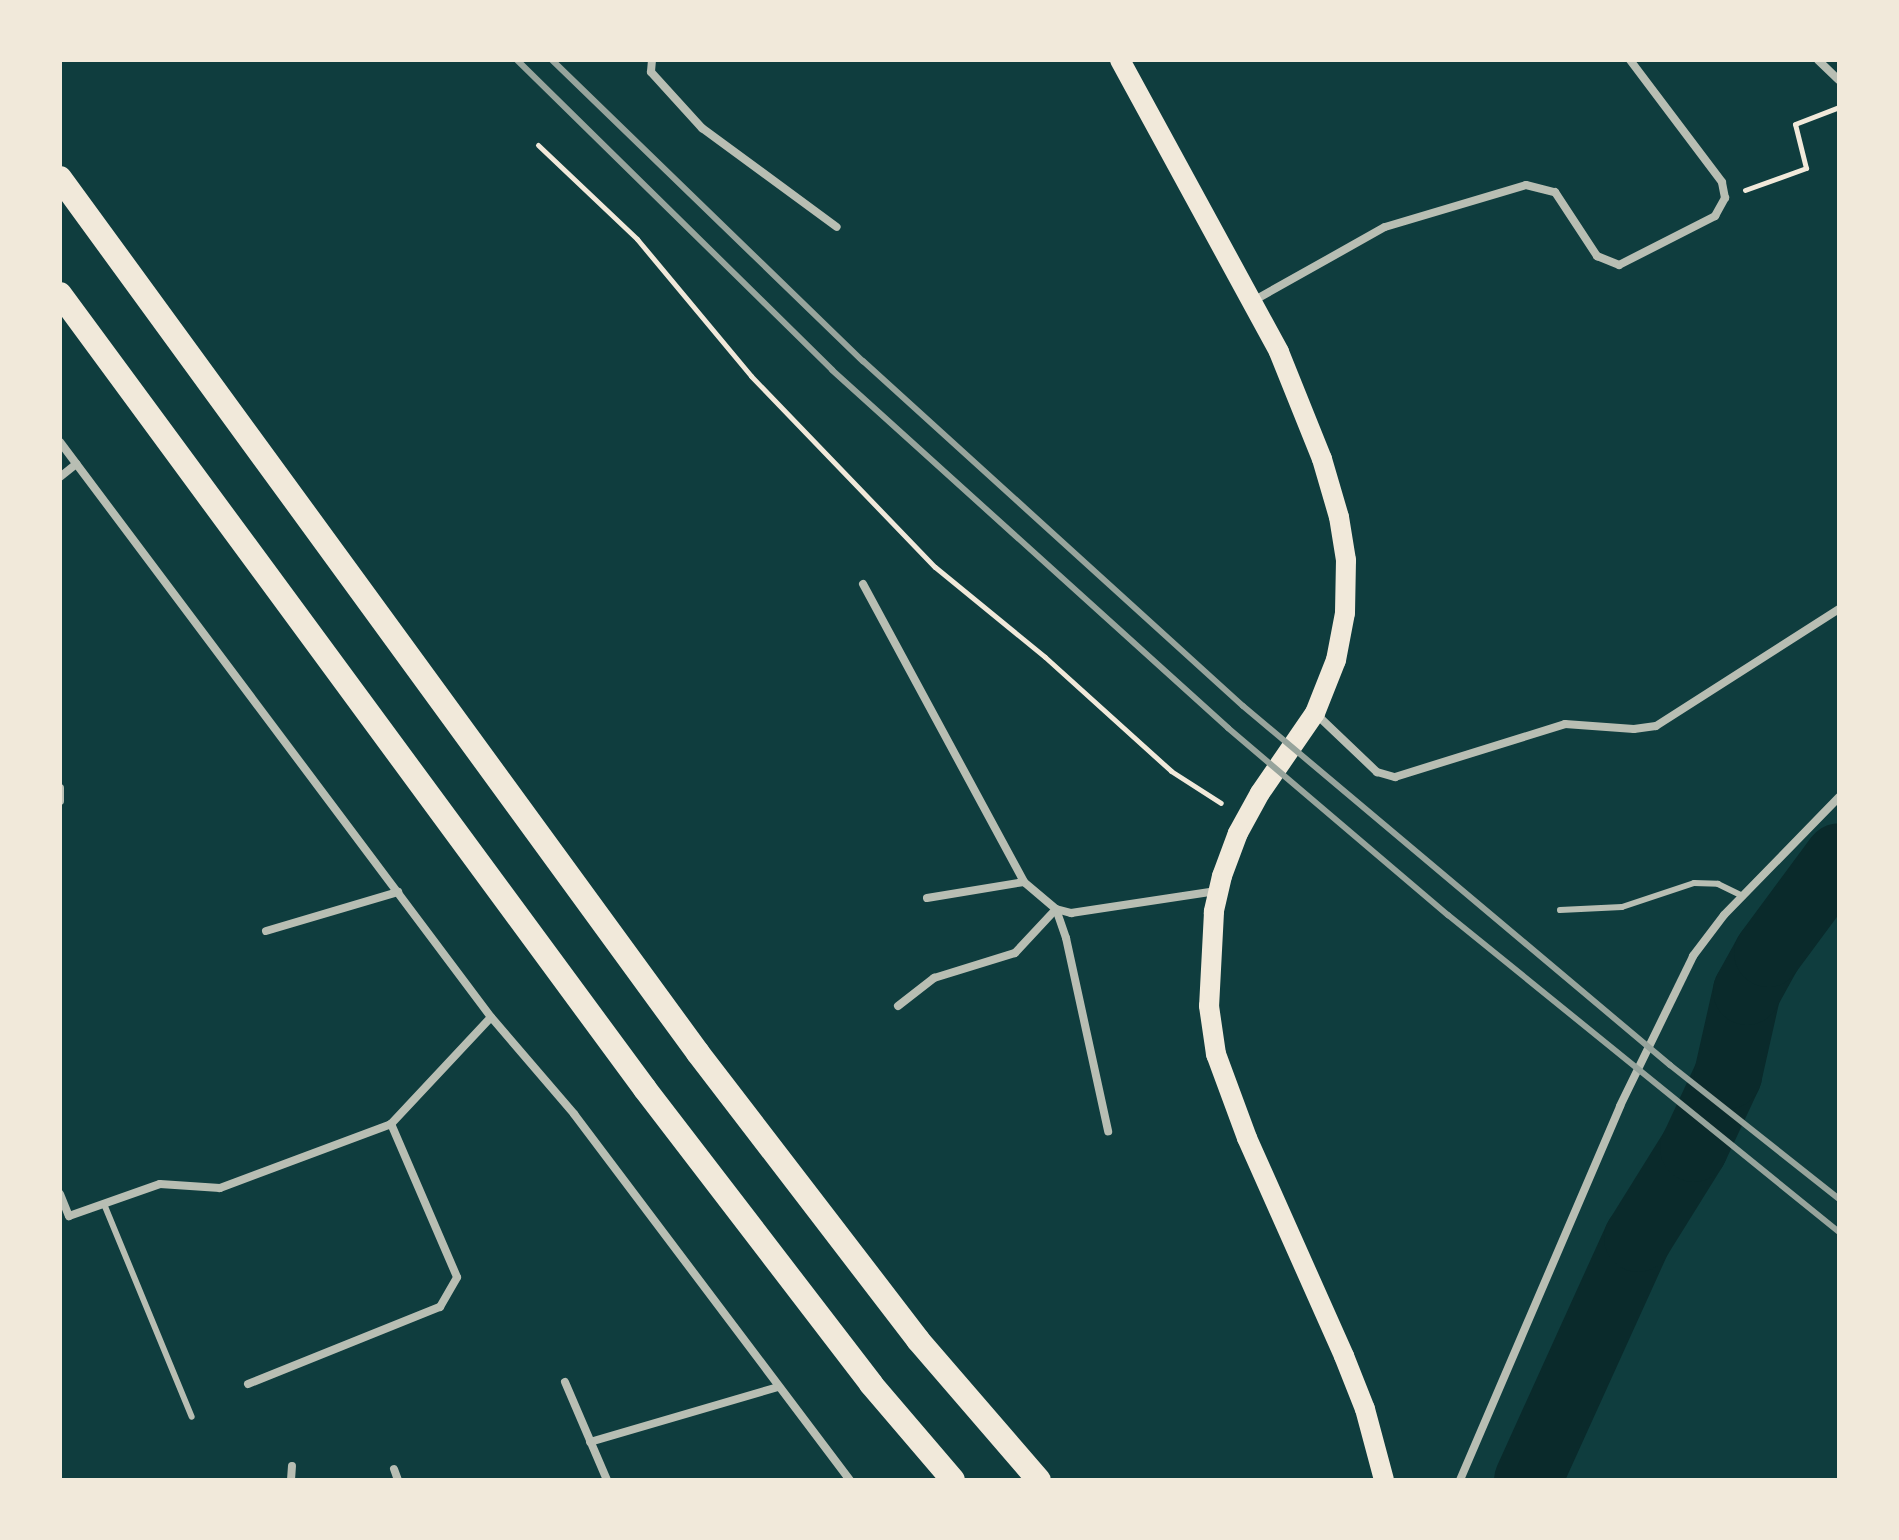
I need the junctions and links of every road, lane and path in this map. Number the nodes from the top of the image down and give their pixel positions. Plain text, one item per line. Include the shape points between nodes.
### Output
1 (652, 60) edge
2 (1120, 60) edge
3 (1630, 60) edge
4 (1818, 60) edge
5 (1839, 80) edge
6 (1839, 107) edge
7 (538, 145) dead end
8 (60, 178) edge
9 (1725, 198) junction
10 (837, 227) dead end
11 (60, 294) edge
12 (1252, 302) junction
13 (60, 442) edge
14 (76, 464) junction
15 (60, 477) edge
16 (863, 584) dead end
17 (1839, 609) edge
18 (1315, 713) junction
19 (60, 788) edge
20 (1839, 797) edge
21 (60, 801) edge
22 (1246, 818) junction
23 (1024, 882) junction
24 (1219, 890) junction
25 (398, 892) junction
26 (1743, 896) junction
27 (927, 898) dead end
28 (1056, 909) junction
29 (1560, 910) dead end
30 (266, 931) dead end
31 (898, 1006) dead end
32 (491, 1017) junction
33 (391, 1124) junction
34 (1108, 1131) dead end
35 (60, 1194) edge
36 (104, 1204) junction
37 (565, 1382) dead end
38 (248, 1384) dead end
39 (778, 1387) junction
40 (192, 1417) dead end
41 (590, 1442) junction
42 (292, 1466) dead end
43 (394, 1469) dead end
44 (291, 1480) edge
45 (398, 1480) edge
46 (607, 1480) edge
47 (850, 1480) edge
48 (953, 1480) edge
49 (1039, 1480) edge
50 (1384, 1480) edge
51 (1460, 1480) edge

1 - 10 street via 651,72 702,128
2 - 12 main road
3 - 9 street via 1722,182
4 - 5 street
6 - 9 path via 1795,124 1806,168
7 - 22 path via 637,239 751,376 935,567 1171,771
8 - 49 highway via 698,1053 918,1340
9 - 12 street via 1715,216 1619,265 1597,256 1555,192 1526,185 1385,227
11 - 48 highway via 645,1089 871,1384
12 - 18 main road via 1279,352 1322,459 1346,560 1345,613 1336,660
13 - 14 street
14 - 15 street
14 - 25 street
16 - 23 street
17 - 18 street via 1656,726 1565,724 1395,777 1377,772
18 - 22 main road
19 - 21 street
20 - 26 street
22 - 24 main road
23 - 27 street
23 - 28 street
24 - 28 street via 1071,913
24 - 50 main road via 1209,1006 1216,1054 1365,1409
25 - 30 street
25 - 32 street
26 - 29 lane via 1718,884 1694,883 1622,907
26 - 51 street via 1693,956 1659,1019
28 - 31 street via 1015,953 934,978
28 - 34 street
32 - 33 street
32 - 39 street via 574,1114
33 - 36 street via 220,1188 160,1184
33 - 38 street via 457,1277 440,1307
35 - 36 street via 69,1216
36 - 40 lane
37 - 41 street
39 - 41 street
39 - 47 street
41 - 46 street
42 - 44 street
43 - 45 street

